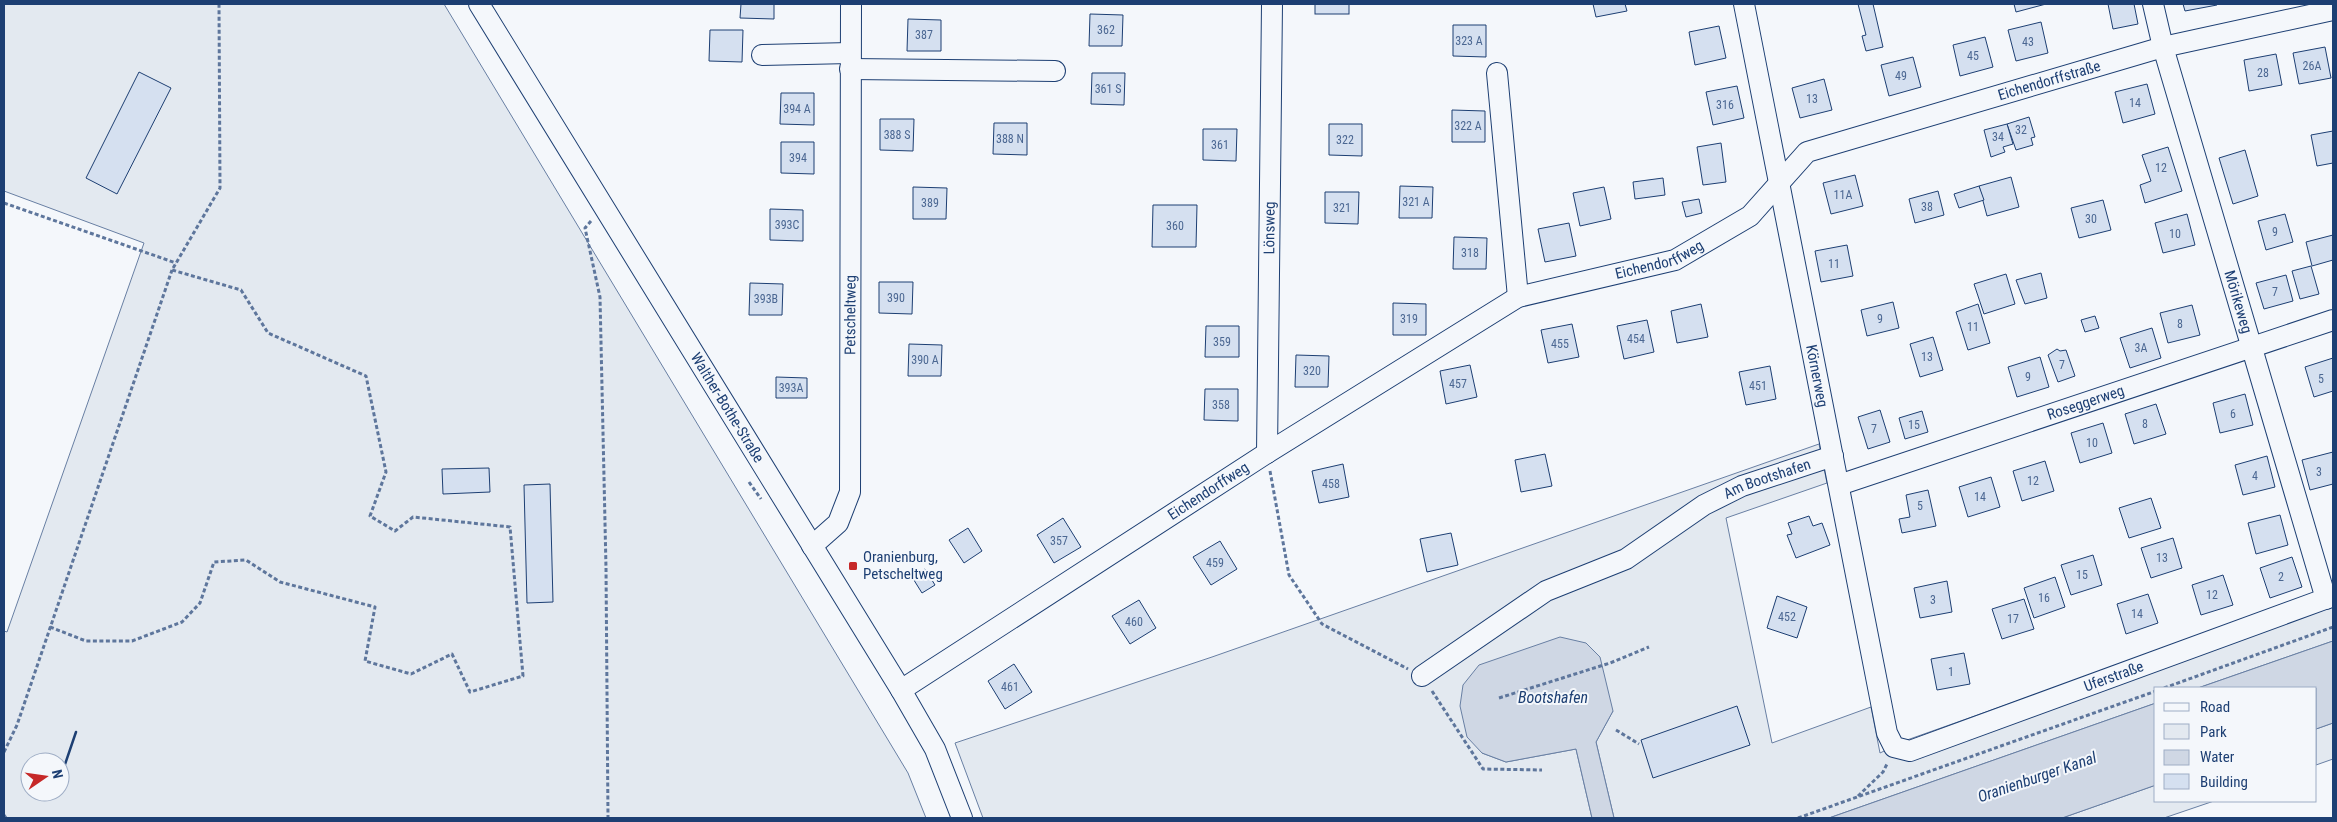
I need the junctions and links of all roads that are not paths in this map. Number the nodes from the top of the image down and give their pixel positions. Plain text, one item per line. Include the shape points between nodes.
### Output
1 (480, 4) edge
2 (851, 4) edge
3 (1272, 4) edge
4 (1744, 4) edge
5 (2153, 4) edge
6 (2333, 10) edge
7 (2163, 48) junction
8 (762, 55) dead end
9 (850, 61) junction
10 (1055, 71) dead end
11 (1497, 73) dead end
12 (1780, 183) junction
13 (1518, 297) junction
14 (2333, 320) edge
15 (2252, 346) junction
16 (1267, 453) junction
17 (1832, 456) junction
18 (1839, 485) junction
19 (812, 546) junction
20 (2330, 597) edge
21 (1422, 676) road end
22 (901, 690) junction
23 (1894, 747) joint
24 (962, 818) edge

1 - 19 street, Walther-Bothe-Straße
2 - 9 street, Petscheltweg
3 - 16 street, Lönsweg
4 - 12 street, Körnerweg
5 - 7 street, Mörikeweg
6 - 7 street, Eichendorffstraße
7 - 12 street, Eichendorffstraße via 1807,152
7 - 15 street, Mörikeweg
8 - 9 street
9 - 10 street
9 - 19 street, Petscheltweg via 850,492 838,523
11 - 13 street
12 - 13 street, Eichendorffweg via 1750,216 1675,260
12 - 17 street, Körnerweg
13 - 16 street, Eichendorffweg
14 - 15 street, Roseggerweg
15 - 18 street, Roseggerweg
15 - 20 street, Mörikeweg
16 - 22 street, Eichendorffweg
17 - 18 street, Körnerweg
17 - 21 street, Am Bootshafen via 1742,486 1704,505 1626,559 1546,591
18 - 23 street, Körnerweg via 1887,734
19 - 22 street, Walther-Bothe-Straße
20 - 23 street, Uferstraße via 1910,751
22 - 24 street, Walther-Bothe-Straße via 935,749

